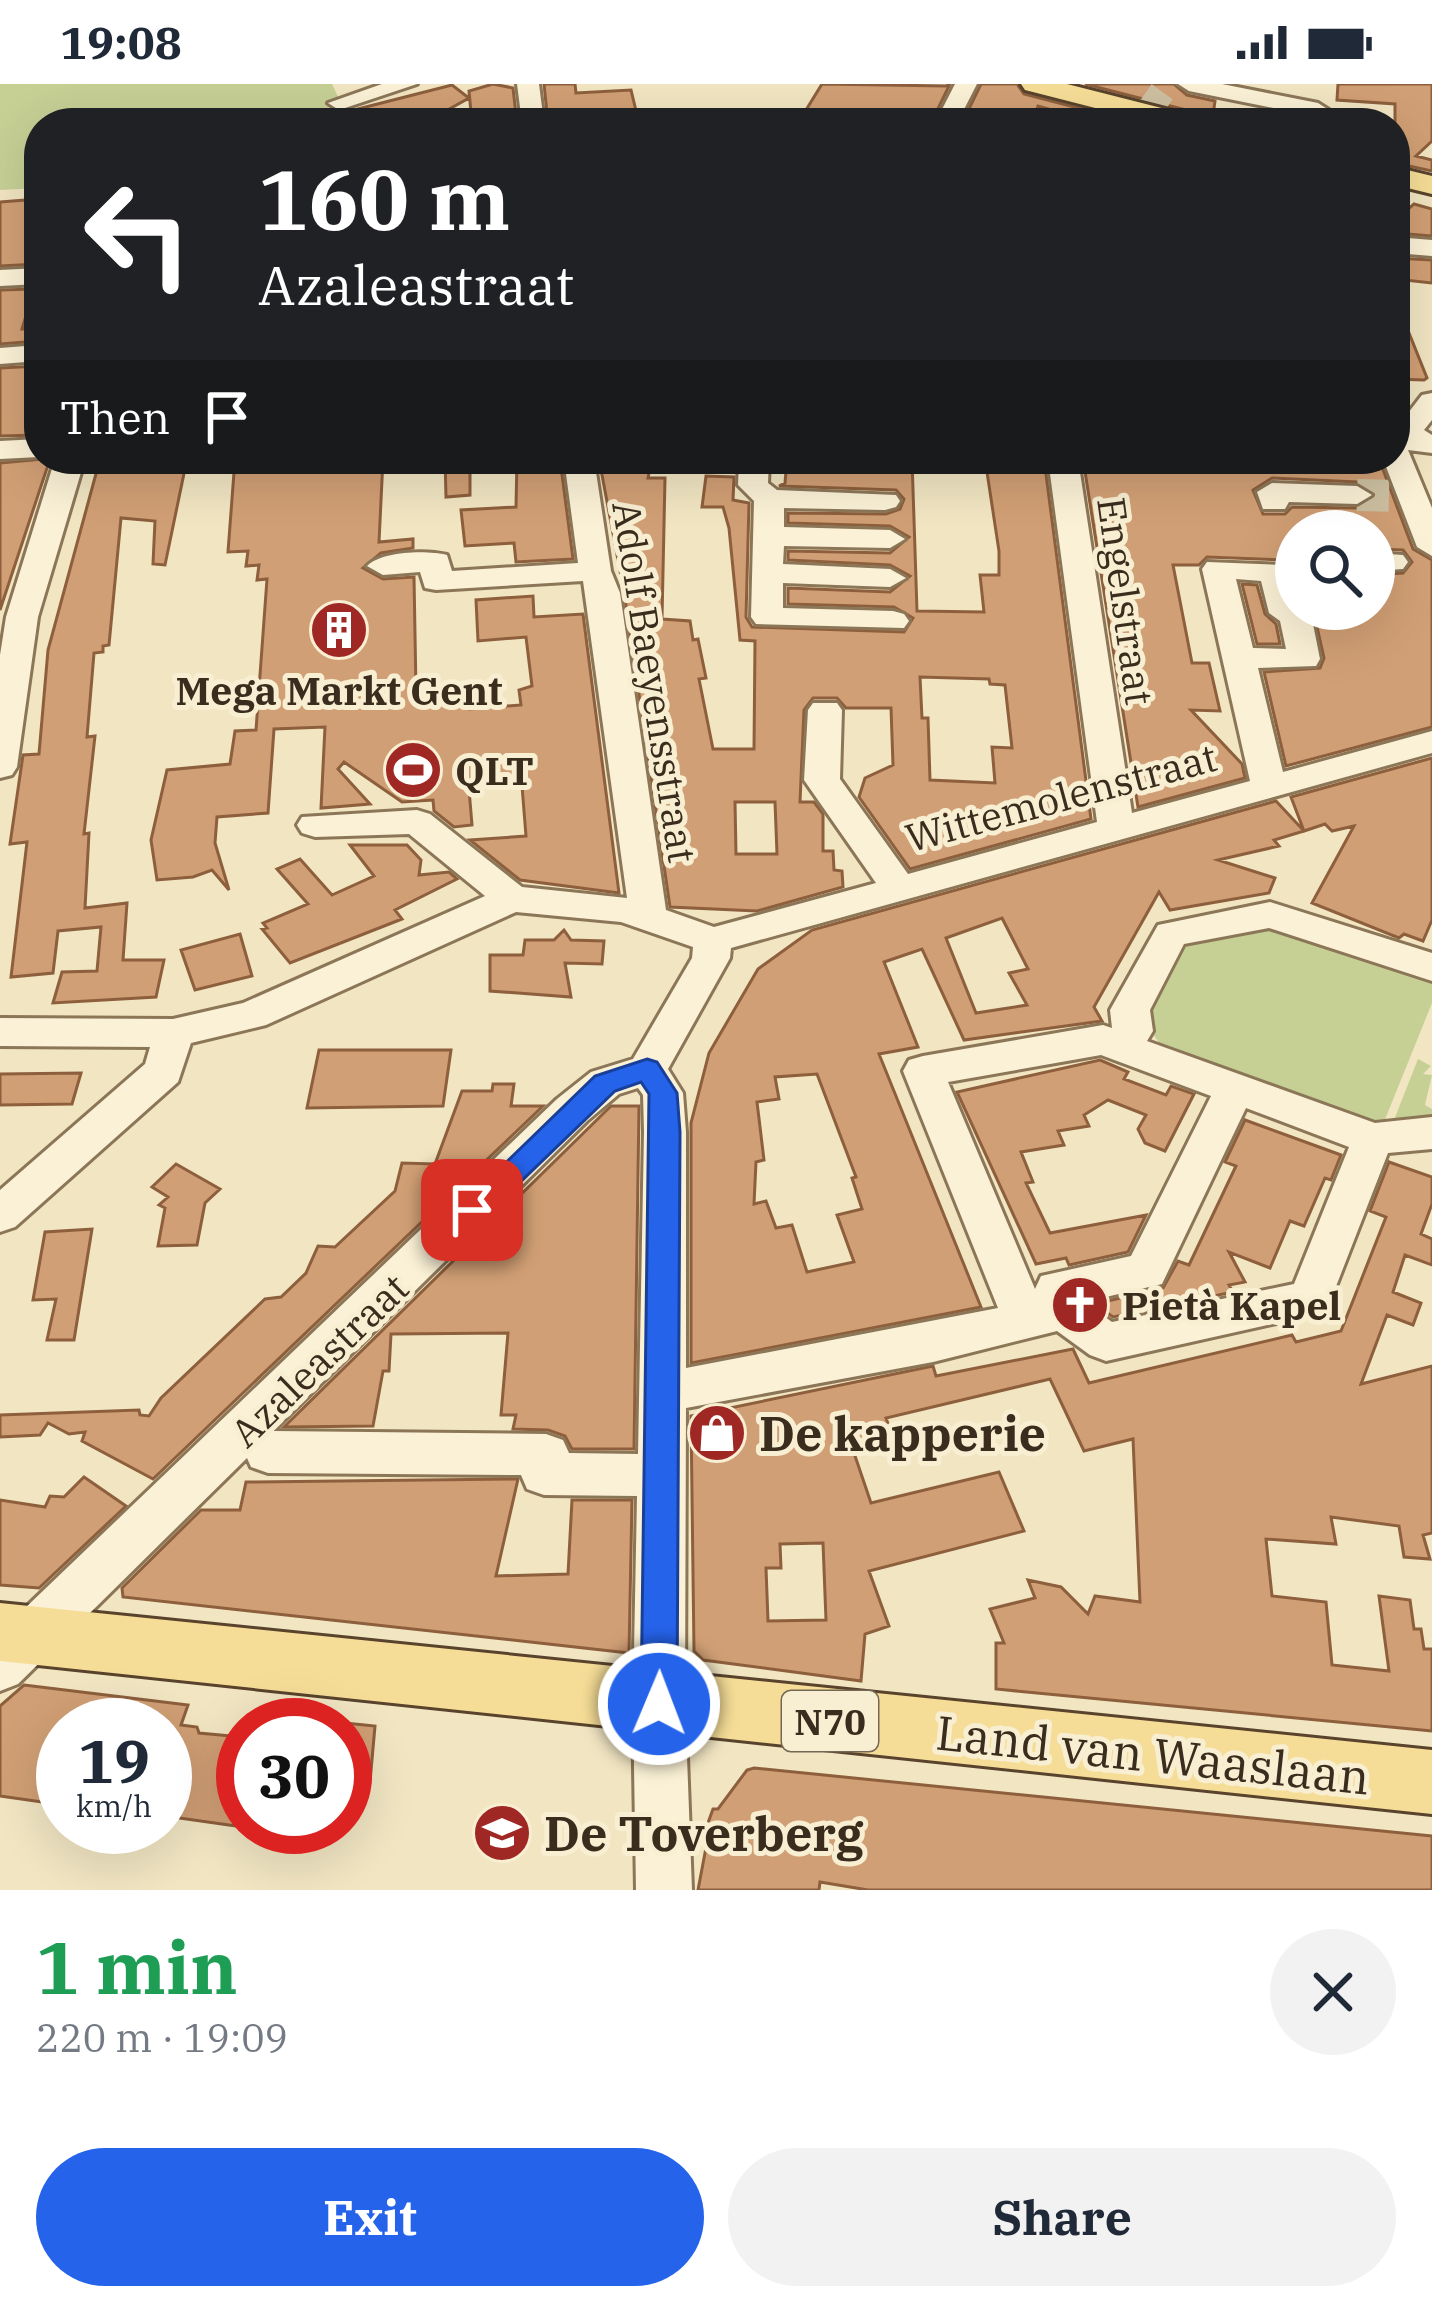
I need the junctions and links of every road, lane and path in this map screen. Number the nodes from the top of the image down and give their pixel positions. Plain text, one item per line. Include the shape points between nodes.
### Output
1 (406, 84) edge
2 (966, 84) edge
3 (1036, 84) edge
4 (1189, 84) edge
5 (1305, 84) edge
6 (1235, 88) edge
7 (365, 94) junction
8 (339, 104) dead end
9 (383, 108) edge
10 (947, 108) edge
11 (1103, 108) edge
12 (1287, 108) edge
13 (1316, 108) edge
14 (1431, 401) edge
15 (1410, 427) edge
16 (65, 474) edge
17 (581, 474) edge
18 (753, 474) edge
19 (1066, 474) edge
20 (1409, 474) edge
21 (1357, 495) tunnel mouth
22 (769, 499) junction
23 (885, 501) dead end
24 (1274, 503) dead end
25 (768, 536) junction
26 (890, 539) dead end
27 (1410, 559) edge
28 (383, 566) dead end
29 (595, 571) junction
30 (767, 573) junction
31 (890, 578) dead end
32 (893, 621) dead end
33 (10, 628) edge
34 (1237, 658) dead end
35 (825, 710) dead end
36 (1432, 742) edge
37 (0, 767) edge
38 (1269, 788) junction
39 (315, 824) dead end
40 (1116, 826) junction
41 (898, 887) junction
42 (512, 899) junction
43 (648, 916) junction
44 (713, 940) junction
45 (1432, 967) edge
46 (0, 1032) edge
47 (173, 1033) junction
48 (1121, 1043) junction
49 (647, 1070) junction
50 (1235, 1088) junction
51 (1432, 1133) edge
52 (1373, 1138) junction
53 (0, 1216) edge
54 (1044, 1315) junction
55 (664, 1392) junction
56 (268, 1452) dead end
57 (663, 1475) junction
58 (11, 1645) edge
59 (659, 1704) junction
60 (1432, 1782) edge
61 (664, 1890) edge

1 - 7 street
2 - 10 street
3 - 11 main road
4 - 6 street
5 - 13 street via 1334,91
6 - 12 street
7 - 8 street
7 - 9 street
14 - 15 street
16 - 33 street
17 - 29 street, Adolf Baeyensstraat
18 - 22 street via 753,485
19 - 40 street, Engelstraat
20 - 27 street
21 - 24 street via 1272,492
22 - 23 street
22 - 25 street
25 - 26 street
25 - 30 street
28 - 29 street via 436,562 436,581
29 - 43 street, Adolf Baeyensstraat
30 - 31 street
30 - 32 street via 767,617
33 - 37 street
34 - 38 street
35 - 41 street via 822,780
36 - 38 street, Wittemolenstraat
38 - 40 street, Wittemolenstraat
39 - 42 street via 417,822
40 - 41 street, Wittemolenstraat
41 - 44 street, Wittemolenstraat
42 - 43 street
42 - 47 street via 252,1015
43 - 44 street
44 - 49 street via 711,958
45 - 48 street via 1270,915 1171,934
46 - 47 street
47 - 53 street via 164,1071
48 - 50 street
48 - 54 street via 923,1071
49 - 55 street via 663,1093
49 - 58 street, Azaleastraat via 605,1083 572,1110
50 - 52 street
50 - 54 street via 1146,1271 1058,1289
51 - 52 street
52 - 54 street via 1310,1299 1106,1342
54 - 55 street
55 - 57 street
56 - 57 street via 546,1455 544,1474
57 - 59 street
58 - 59 main road, N70
59 - 60 main road, Land van Waaslaan / N70
59 - 61 street

